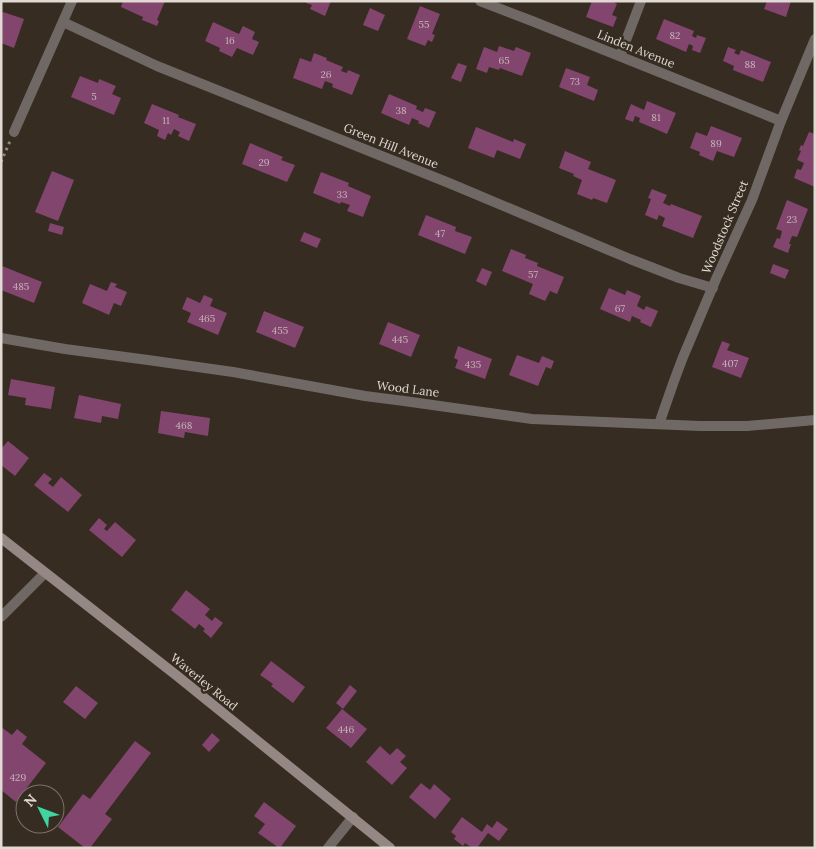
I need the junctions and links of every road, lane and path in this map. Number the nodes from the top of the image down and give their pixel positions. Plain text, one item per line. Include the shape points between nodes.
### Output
1 (72, 1) edge
2 (480, 1) edge
3 (641, 1) edge
4 (63, 22) junction
5 (815, 39) edge
6 (620, 56) junction
7 (781, 120) junction
8 (14, 132) joint
9 (1, 162) edge
10 (713, 288) junction
11 (1, 338) edge
12 (815, 420) edge
13 (660, 424) junction
14 (1, 538) edge
15 (45, 573) junction
16 (1, 617) edge
17 (352, 817) junction
18 (328, 848) edge
19 (390, 848) edge

1 - 4 street
2 - 6 street, Linden Avenue
3 - 6 street
4 - 8 street
4 - 10 street, Green Hill Avenue via 157,66 622,256
5 - 7 street, Woodstock Street
6 - 7 street, Linden Avenue
7 - 10 street, Woodstock Street via 752,200
8 - 9 path
10 - 13 street, Woodstock Street via 674,381
11 - 13 street, Wood Lane via 532,419
12 - 13 street, Wood Lane via 746,426
14 - 15 main road, Waverley Road
15 - 16 street
15 - 17 main road, Waverley Road
17 - 18 street
17 - 19 main road, Waverley Road

